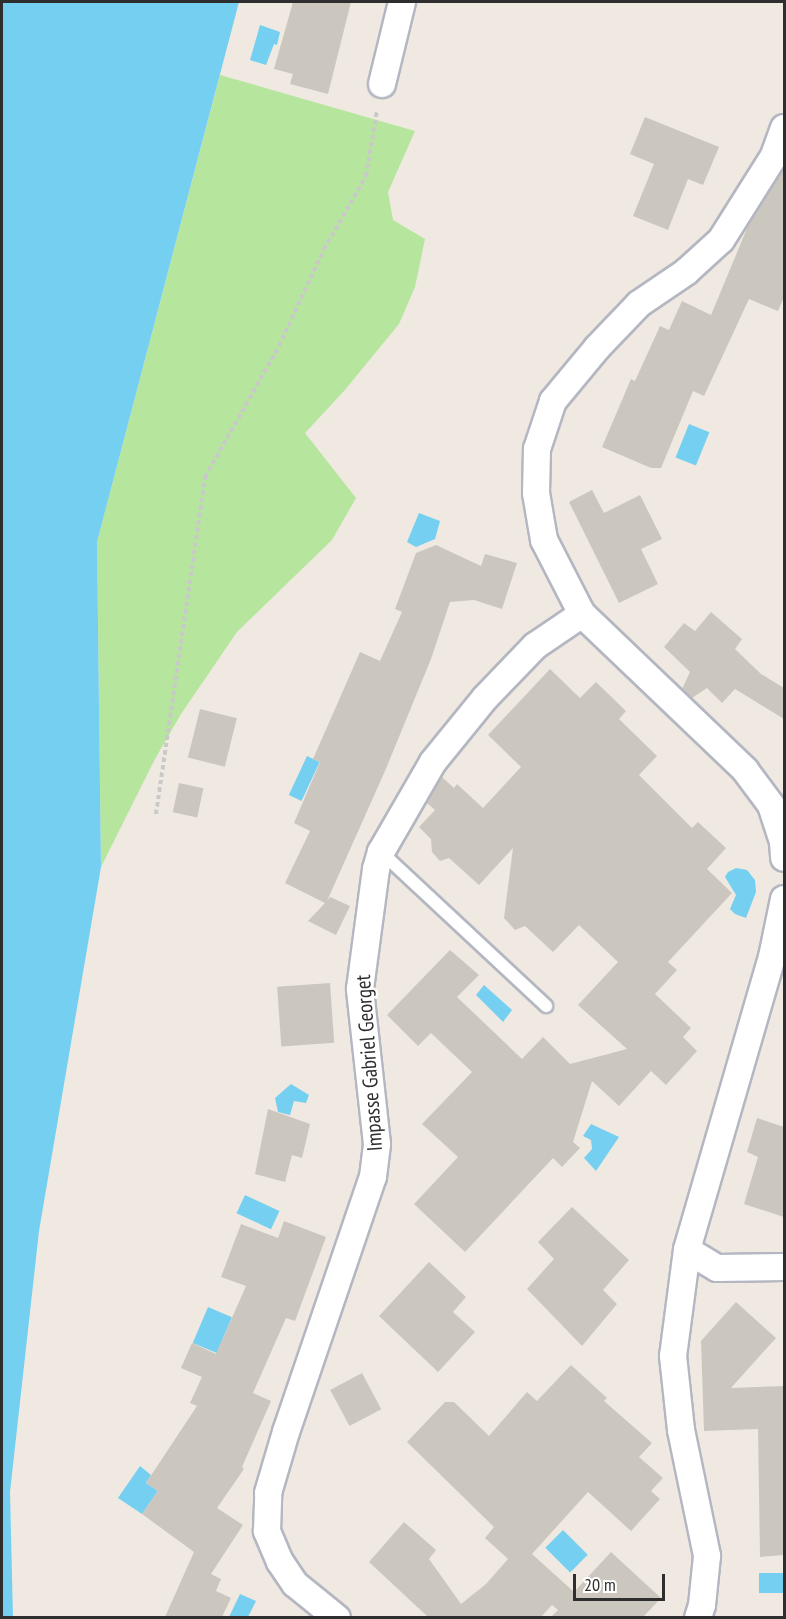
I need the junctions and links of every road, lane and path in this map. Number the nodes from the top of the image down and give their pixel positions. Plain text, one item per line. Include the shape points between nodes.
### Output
1 (402, 2) edge
2 (382, 84) joint
3 (784, 128) edge
4 (582, 614) junction
5 (156, 814) dead end
6 (381, 852) junction
7 (784, 858) edge
8 (784, 899) edge
9 (546, 1006) dead end
10 (687, 1250) junction
11 (784, 1267) edge
12 (337, 1617) edge
13 (698, 1617) edge

1 - 2 street
2 - 5 path via 366,176 324,249 279,346 205,477
3 - 4 street via 774,156 720,240 686,272 639,304 553,401 537,449 536,493 544,540
4 - 6 street, Impasse Gabriel Georget via 535,646 485,698 433,762
4 - 7 street via 746,770 771,805
6 - 9 lane
6 - 12 street, Impasse Gabriel Georget via 360,989 376,1144 373,1177 268,1493 267,1531 279,1562 295,1584
8 - 10 street via 772,957
10 - 11 street via 717,1268
10 - 13 street via 673,1356 681,1430 707,1556

